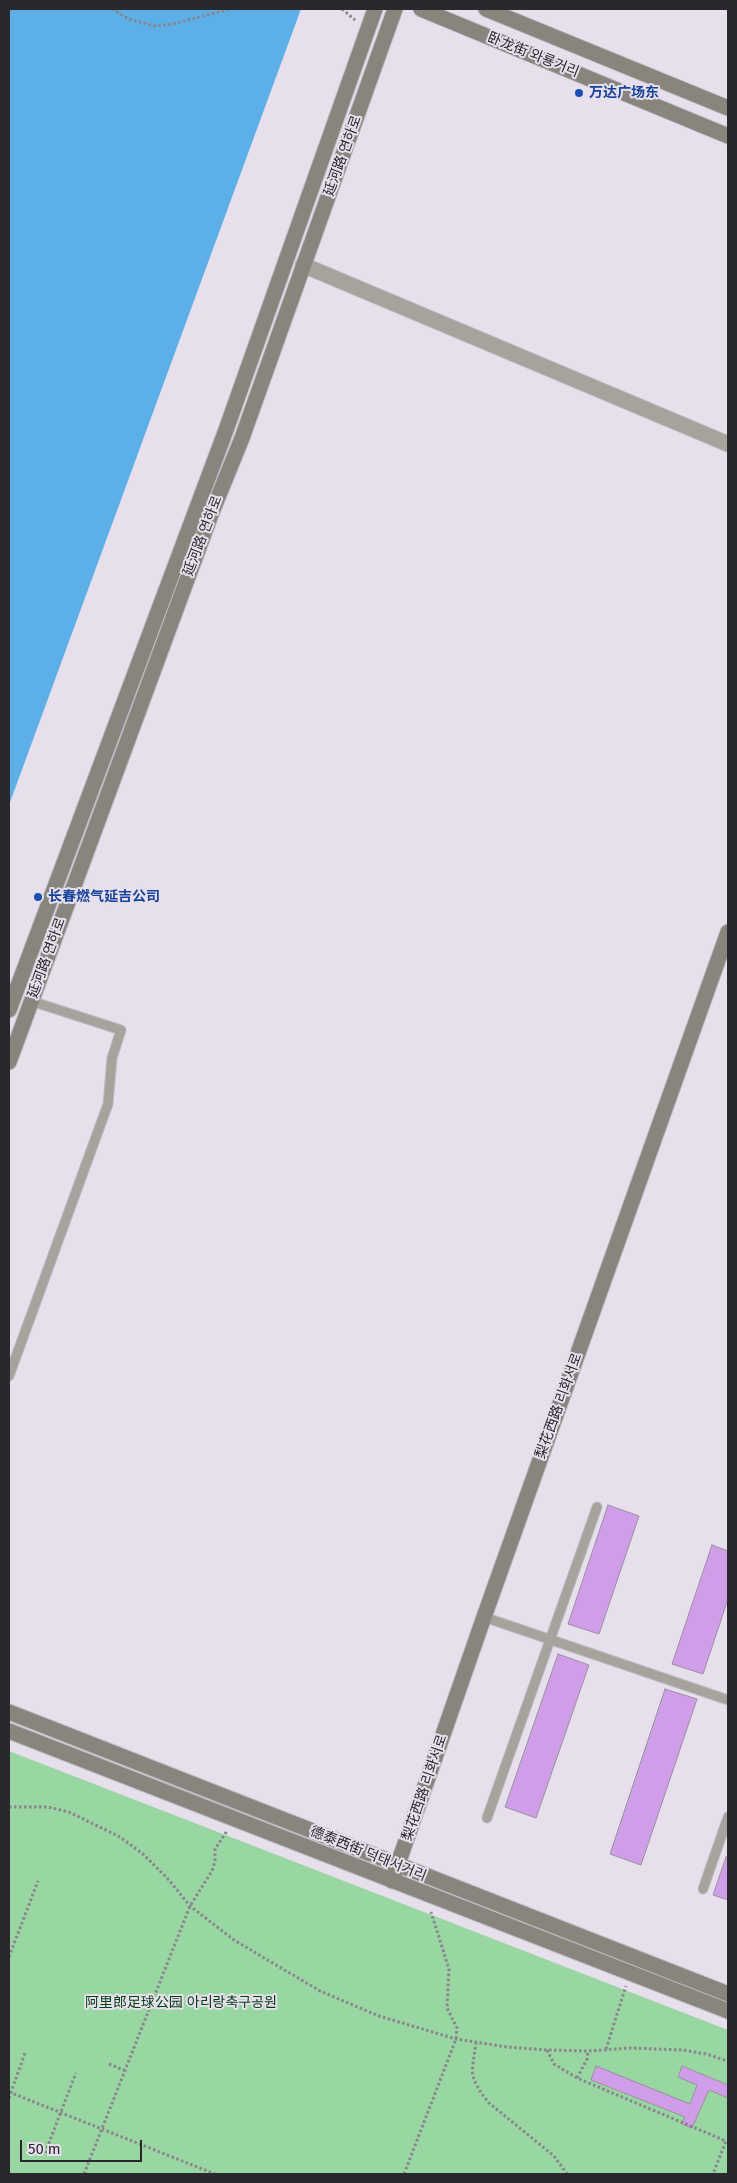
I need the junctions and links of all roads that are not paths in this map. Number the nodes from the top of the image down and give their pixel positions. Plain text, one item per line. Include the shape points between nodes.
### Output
1 (375, 9) edge
2 (395, 9) edge
3 (421, 9) edge
4 (486, 9) edge
5 (728, 108) edge
6 (728, 136) edge
7 (303, 265) junction
8 (728, 444) edge
9 (728, 932) edge
10 (31, 1001) junction
11 (9, 1010) edge
12 (9, 1062) edge
13 (9, 1376) edge
14 (597, 1507) dead end
15 (484, 1617) junction
16 (550, 1640) junction
17 (728, 1700) edge
18 (9, 1712) edge
19 (9, 1731) edge
20 (728, 1817) edge
21 (487, 1818) dead end
22 (398, 1866) junction
23 (392, 1881) junction
24 (703, 1889) dead end
25 (728, 1994) edge
26 (728, 2011) edge

1 - 11 street, 延河路 연하로 via 226,430
2 - 7 street, 延河路 연하로
3 - 6 street, 卧龙街 와룡거리
4 - 5 street, 卧龙街 와룡거리
7 - 8 street
7 - 10 street, 延河路 연하로 via 242,438
9 - 15 street, 梨花西路 리화서로
10 - 12 street, 延河路 연하로
10 - 13 lane via 121,1030 112,1058 108,1104
14 - 16 lane
15 - 16 lane
15 - 22 street, 梨花西路 리화서로
16 - 17 lane
16 - 21 lane
18 - 22 street, 德泰西街 덕태서거리
19 - 23 street, 德泰西街 덕태서거리
20 - 24 lane
22 - 23 street, 梨花西路 리화서로
22 - 25 street, 德泰西街 덕태서거리
23 - 26 street, 德泰西街 덕태서거리

